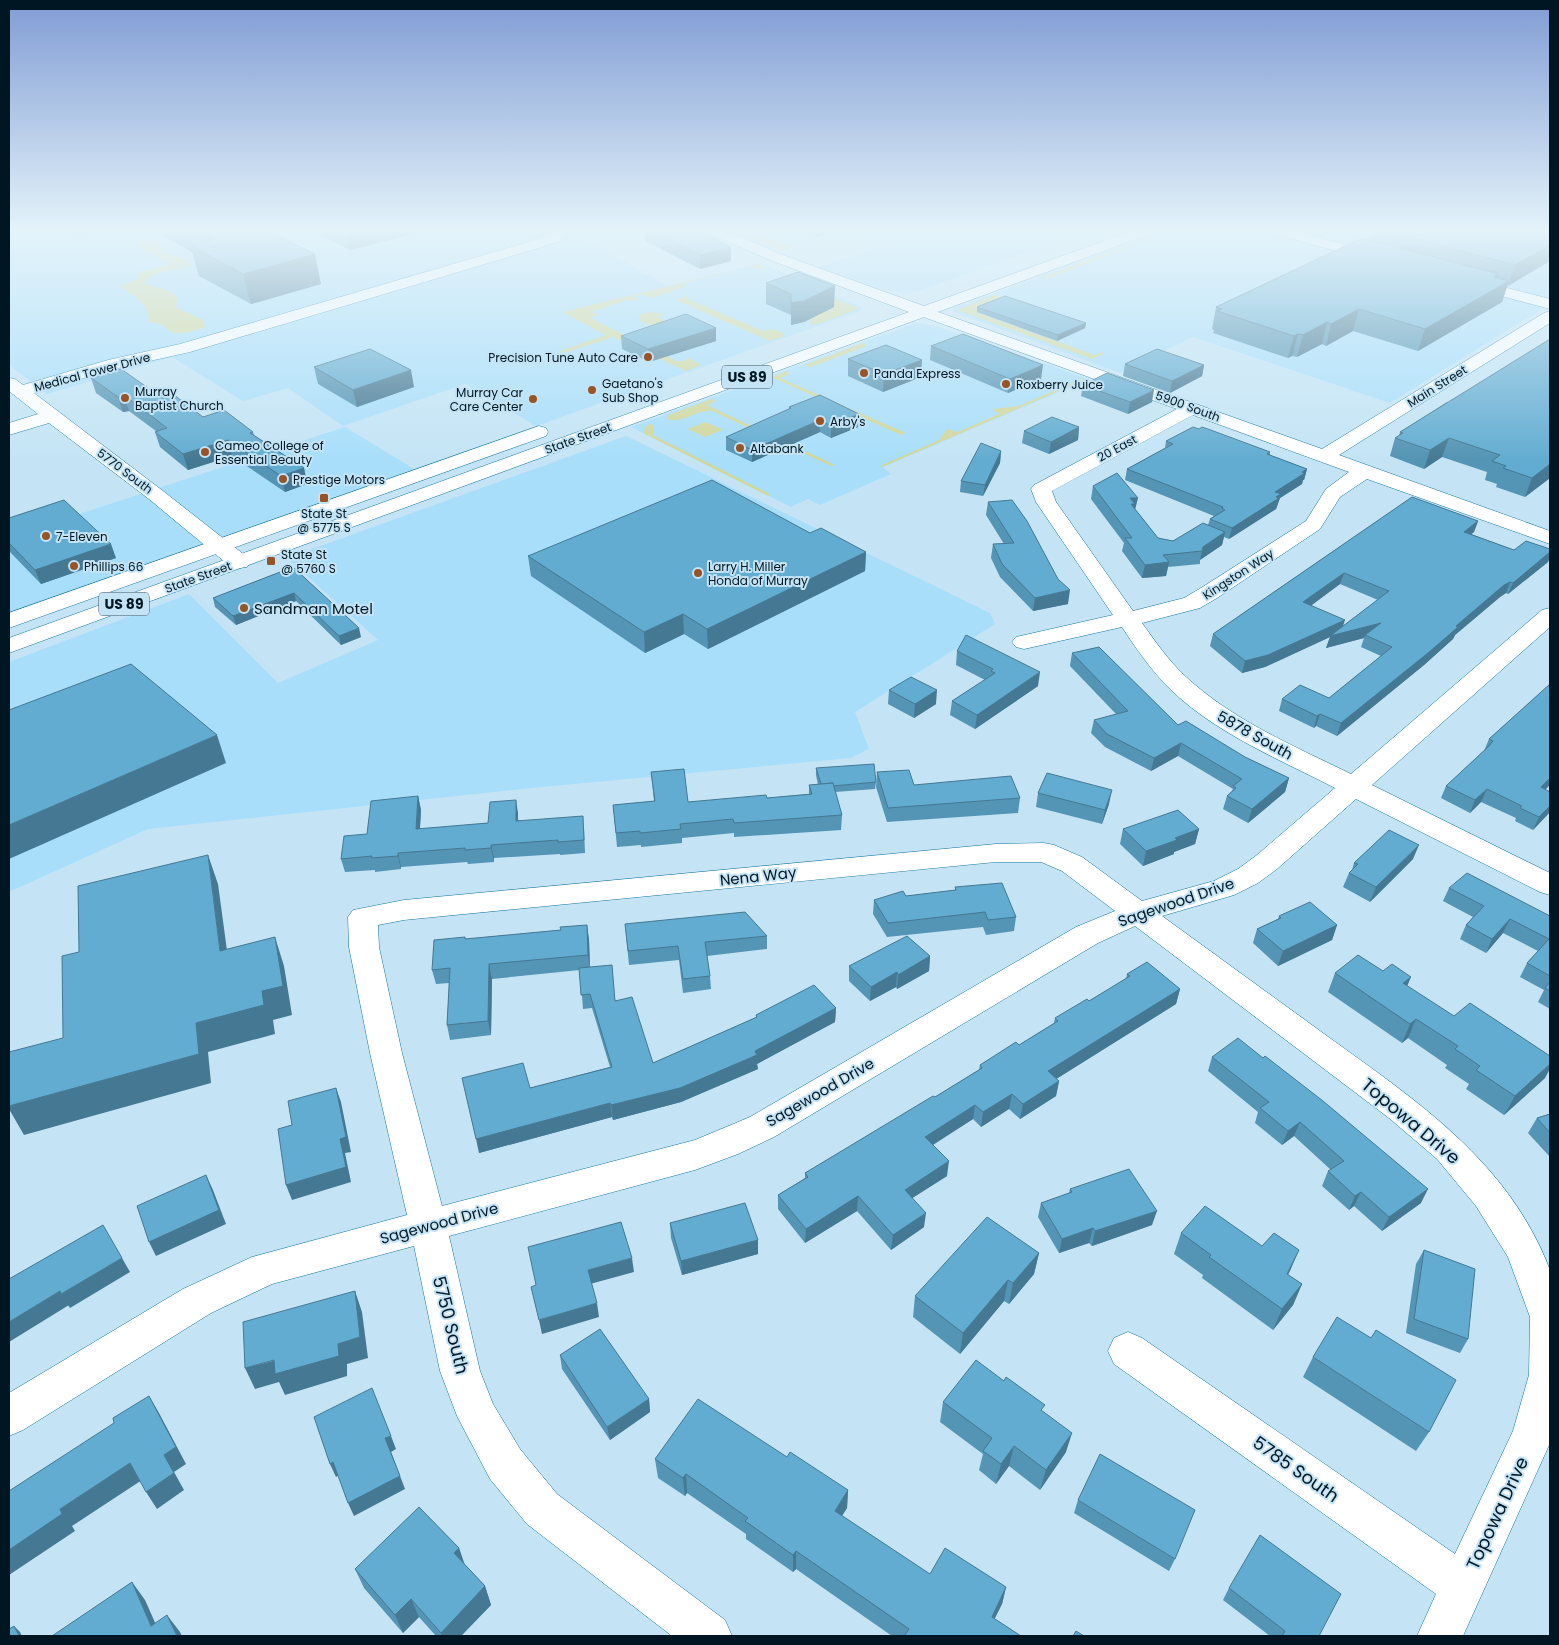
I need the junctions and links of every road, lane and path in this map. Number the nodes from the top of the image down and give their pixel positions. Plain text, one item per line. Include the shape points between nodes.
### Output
1 (324, 307) edge
2 (890, 307) edge
3 (917, 307) edge
4 (931, 307) edge
5 (1550, 316) edge
6 (747, 358) dead end
7 (15, 387) edge
8 (1193, 408) junction
9 (52, 416) junction
10 (559, 425) dead end
11 (9, 429) edge
12 (1325, 456) junction
13 (1365, 471) junction
14 (1042, 489) joint
15 (1550, 538) edge
16 (220, 546) junction
17 (239, 562) junction
18 (1550, 615) edge
19 (1128, 618) junction
20 (9, 621) edge
21 (1024, 642) dead end
22 (9, 646) edge
23 (1353, 787) junction
24 (1550, 885) edge
25 (1136, 912) junction
26 (363, 916) joint
27 (427, 1225) junction
28 (1128, 1351) dead end
29 (9, 1416) edge
30 (1463, 1586) junction
31 (709, 1636) edge
32 (1440, 1636) edge

1 - 7 street, Medical Tower Drive via 201,343
2 - 6 street, US 89
3 - 17 street, State Street / US 89
4 - 8 street, 5900 South
5 - 12 street, Main Street
7 - 9 street, 5770 South
8 - 12 street, 5900 South
8 - 14 street, 20 East
9 - 11 street
9 - 16 street, 5770 South
10 - 16 street, State Street / US 89
12 - 13 street, 5900 South
13 - 15 street, 5900 South
13 - 19 street, Kingston Way via 1336,490 1313,525 1209,594 1192,603
14 - 19 street, 5878 South via 1046,502
16 - 17 street, 5770 South
16 - 20 street, State Street / US 89
17 - 22 street, State Street / US 89
18 - 23 street, Sagewood Drive
19 - 21 street, Kingston Way
19 - 23 street, 5878 South via 1167,674 1192,696 1261,740
23 - 24 street, 5878 South
23 - 25 street, Sagewood Drive via 1248,876 1224,888
25 - 26 street, Nena Way via 1072,864 1058,856 1030,851
25 - 27 street, Sagewood Drive via 1087,935 770,1122 726,1144
25 - 30 street, Topowa Drive via 1393,1102 1449,1149 1489,1195 1524,1250 1549,1317 1549,1375 1533,1435
26 - 27 street, 5750 South via 364,948
27 - 29 street, Sagewood Drive via 265,1269 229,1285
27 - 31 street, 5750 South via 460,1371 477,1416 505,1464 542,1508
28 - 30 street, 5785 South
30 - 32 street, Topowa Drive

